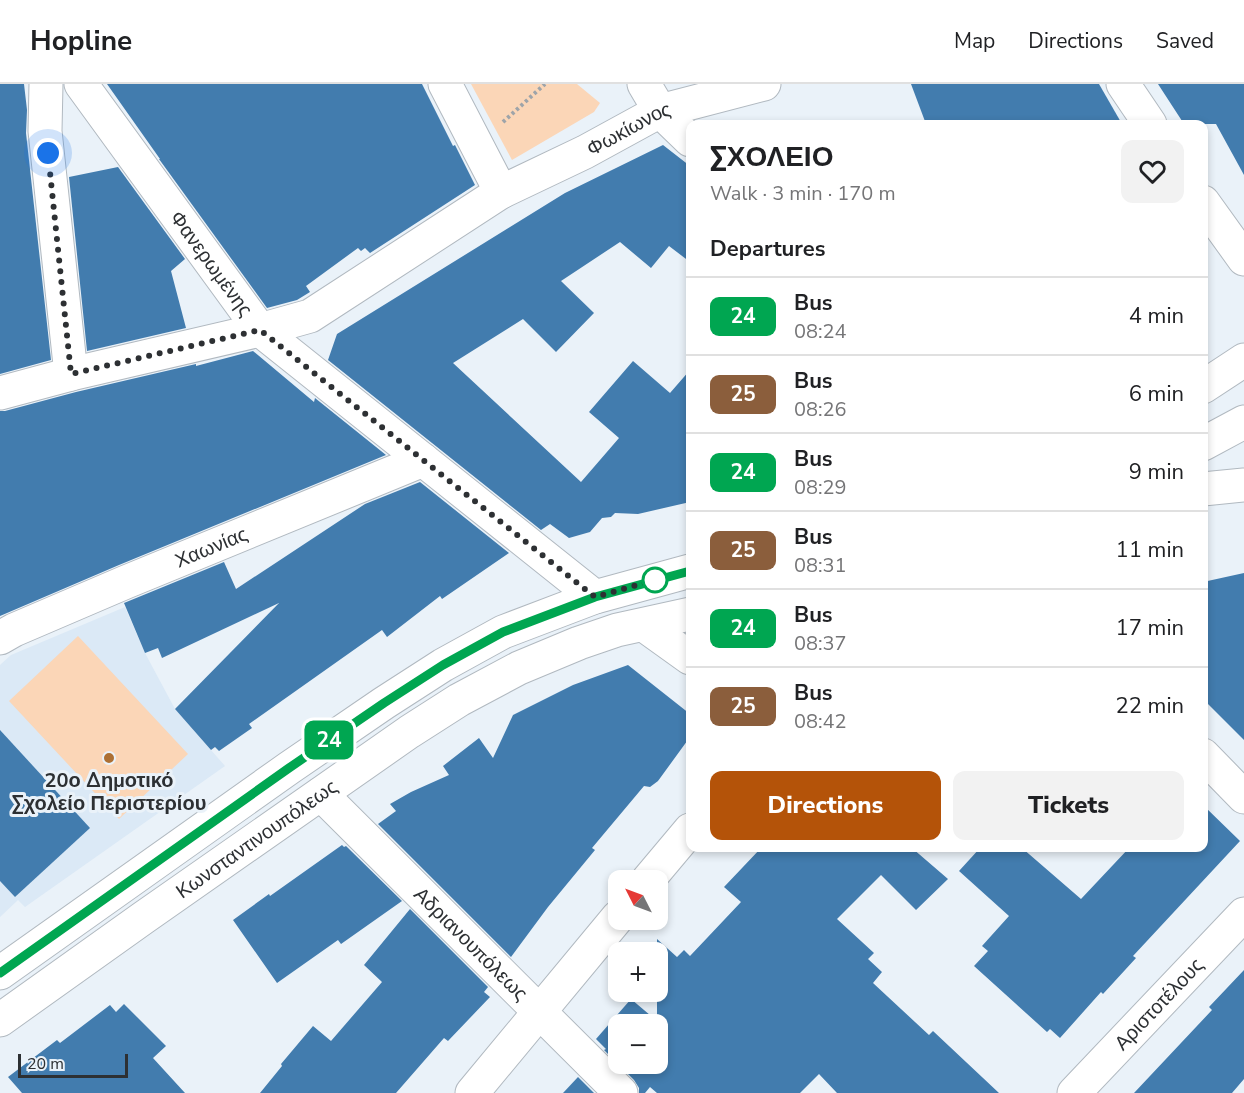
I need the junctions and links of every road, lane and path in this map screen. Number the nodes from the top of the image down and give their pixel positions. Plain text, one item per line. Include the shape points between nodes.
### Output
1 (46, 84) edge
2 (81, 84) edge
3 (445, 84) edge
4 (545, 84) edge
5 (764, 84) edge
6 (1123, 84) edge
7 (652, 97) edge
8 (1147, 120) edge
9 (686, 135) edge
10 (478, 147) junction
11 (501, 192) junction
12 (1208, 209) edge
13 (1244, 260) edge
14 (260, 330) junction
15 (1244, 360) edge
16 (71, 374) junction
17 (1208, 384) edge
18 (0, 393) edge
19 (1244, 422) edge
20 (1208, 442) edge
21 (423, 460) junction
22 (1244, 485) edge
23 (1208, 489) edge
24 (686, 572) edge
25 (595, 597) junction
26 (686, 615) edge
27 (644, 625) junction
28 (0, 638) edge
29 (686, 655) edge
30 (1208, 760) edge
31 (321, 794) junction
32 (1244, 797) edge
33 (686, 835) edge
34 (656, 870) edge
35 (1244, 914) edge
36 (608, 929) edge
37 (0, 973) edge
38 (540, 1011) junction
39 (0, 1020) edge
40 (472, 1093) edge
41 (621, 1093) edge
42 (1074, 1093) edge

1 - 16 street via 45,131
2 - 14 street, Φανερωμένης
3 - 10 street
4 - 10 path
5 - 7 street, Φωκίωνος
6 - 8 street
7 - 9 street
7 - 11 street, Φωκίωνος via 585,152
10 - 11 street
11 - 14 street, Φωκίωνος via 310,316
12 - 13 street
14 - 16 street, Φωκίωνος
14 - 21 street, Φανερωμένης
15 - 17 street
16 - 18 street, Φωκίωνος
19 - 20 street
21 - 25 street, Φανερωμένης
21 - 28 street, Χαωνίας
22 - 23 street
24 - 25 street, Κωνσταντινουπόλεως
25 - 37 street, Κωνσταντινουπόλεως via 503,632 443,665 289,768
26 - 27 street, Κωνσταντινουπόλεως
27 - 29 street
27 - 31 street, Κωνσταντινουπόλεως via 579,643 519,668 459,700
30 - 32 street
31 - 38 street, Αδριανουπόλεως
31 - 39 street, Κωνσταντινουπόλεως
33 - 34 street
35 - 42 street, Αριστοτέλους
36 - 38 street
38 - 40 street
38 - 41 street, Αδριανουπόλεως

